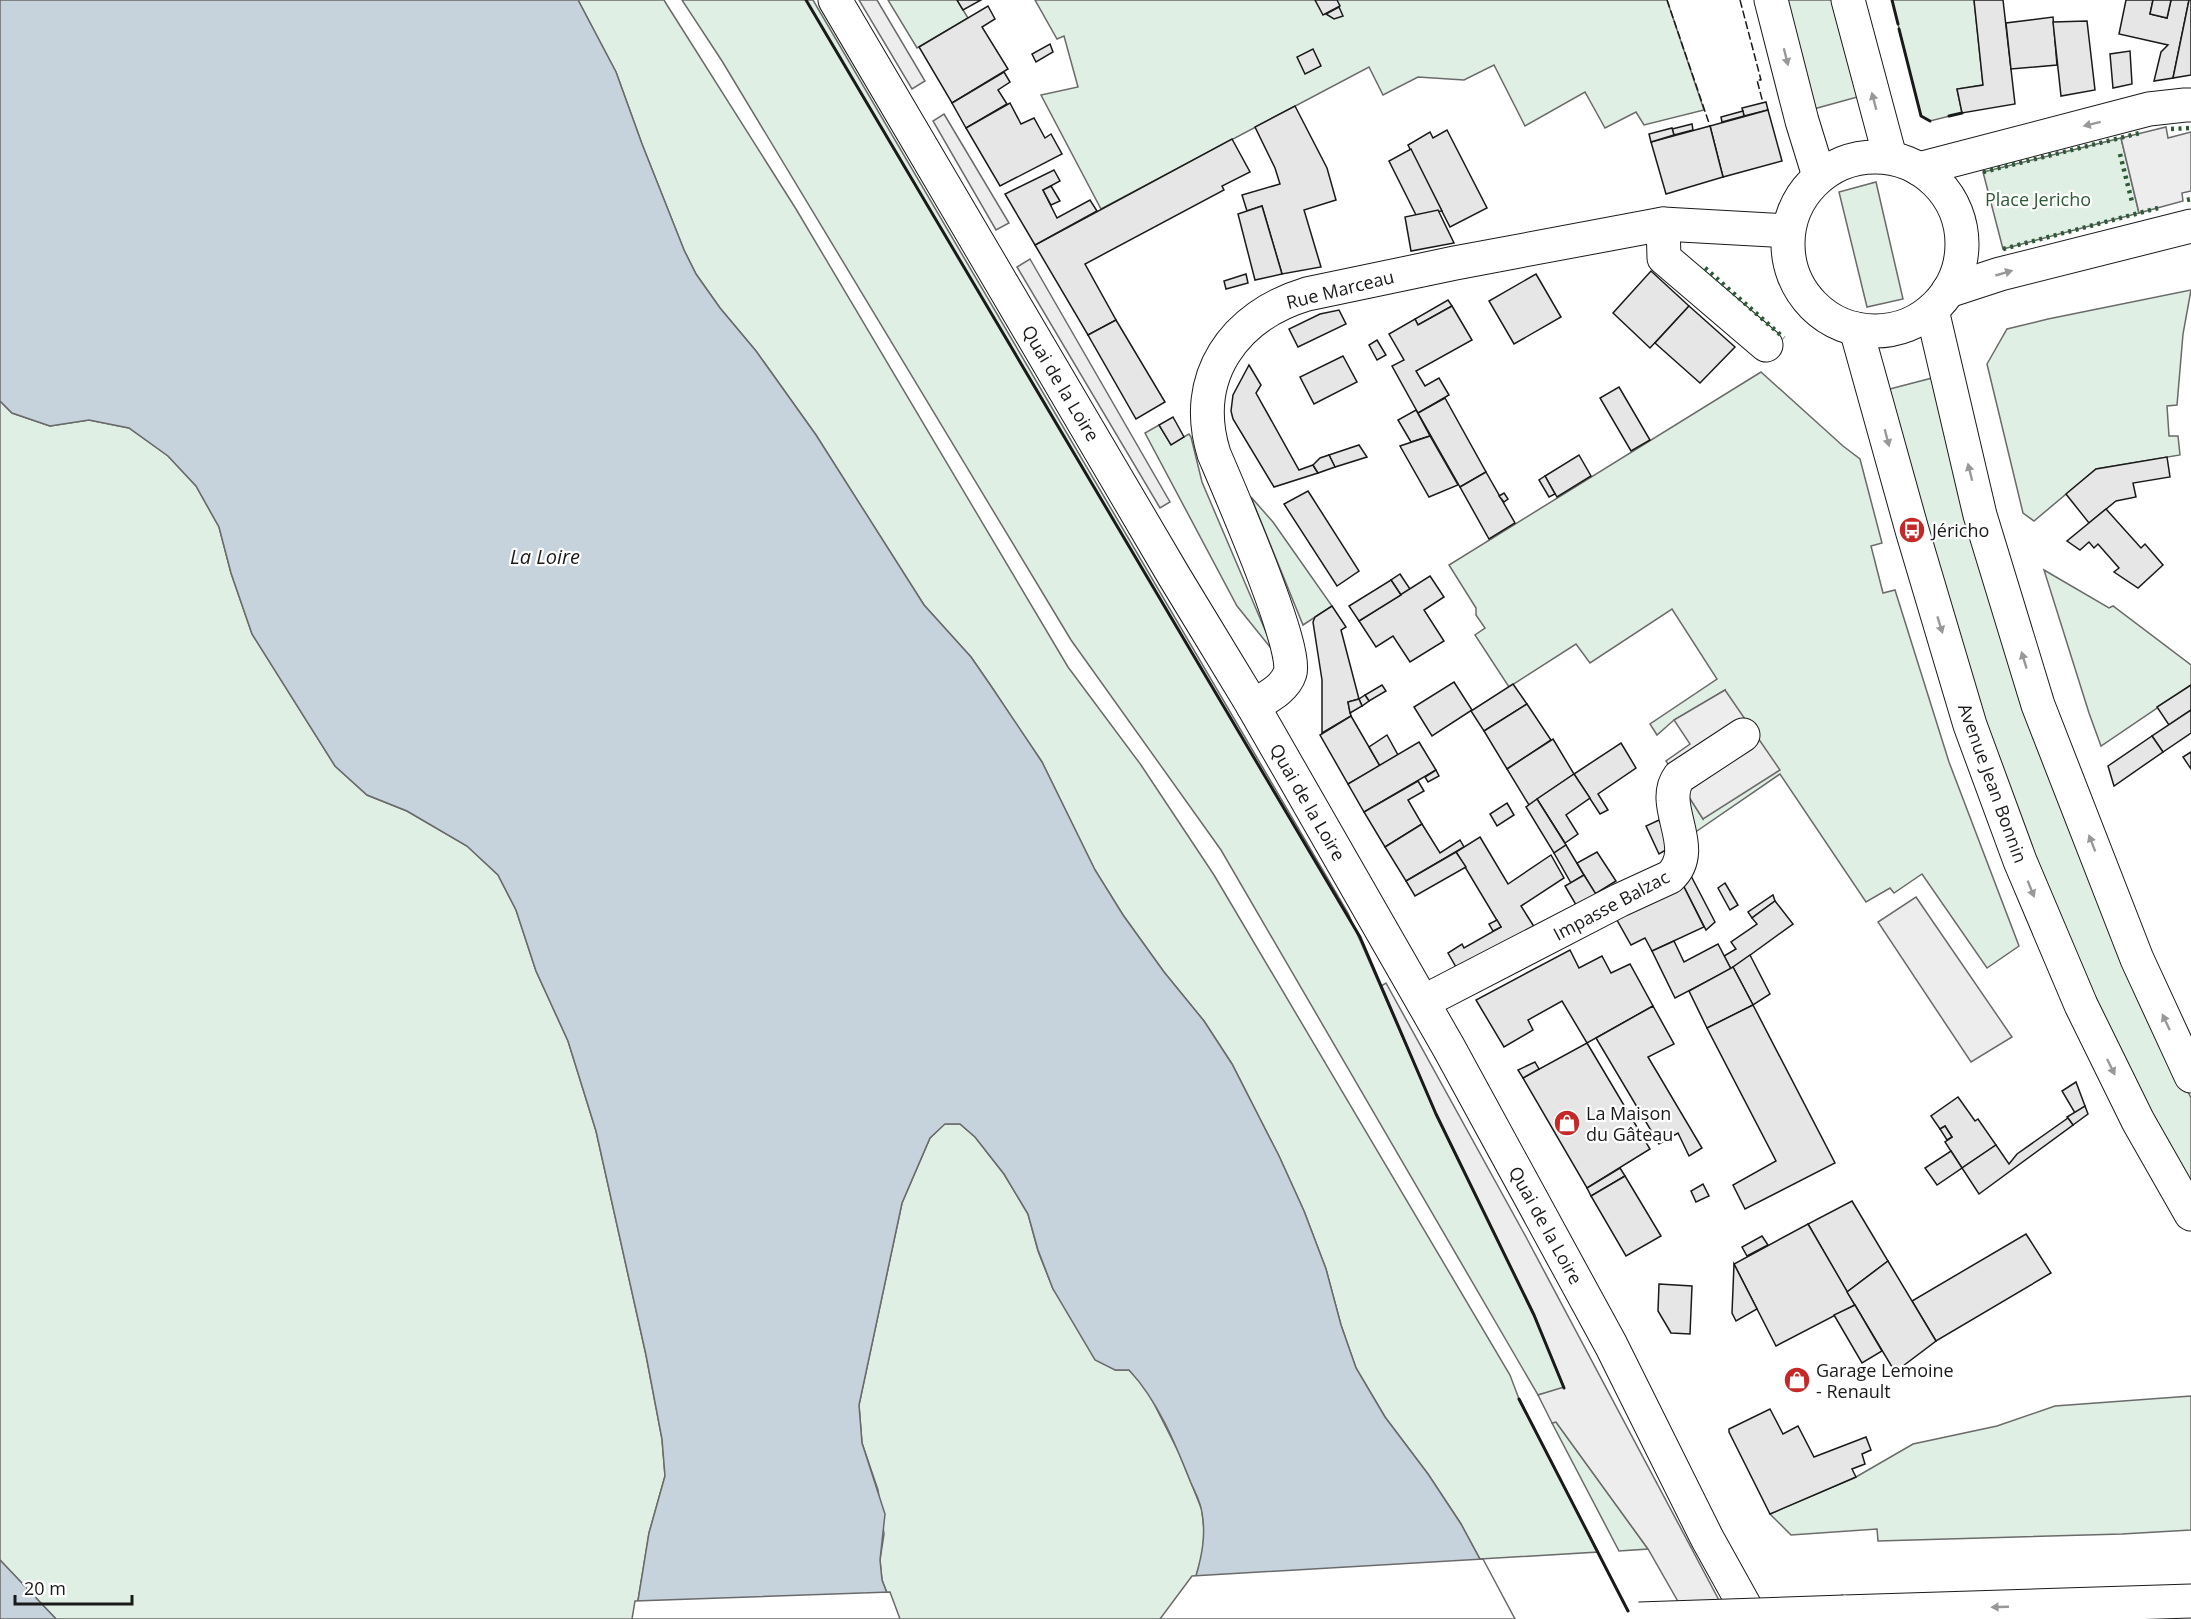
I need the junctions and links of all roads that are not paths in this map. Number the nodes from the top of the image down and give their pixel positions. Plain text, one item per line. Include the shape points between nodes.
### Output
1 (835, 0) edge
2 (1771, 0) edge
3 (1848, 0) edge
4 (2191, 105) edge
5 (1904, 163) junction
6 (1819, 176) junction
7 (1663, 224) junction
8 (2191, 226) edge
9 (1788, 231) junction
10 (1940, 301) junction
11 (1856, 329) junction
12 (1766, 345) dead end
13 (1253, 706) junction
14 (1743, 735) dead end
15 (1423, 1002) junction
16 (2191, 1076) edge
17 (2191, 1214) edge
18 (2191, 1579) edge
19 (2191, 1601) edge
20 (2058, 1605) junction
21 (1639, 1619) edge
22 (1752, 1619) edge

1 - 13 main road, Quai de la Loire
2 -> 6 main road
5 -> 3 main road
4 -> 5 main road via 2149,110
5 - 6 main road via 1864,157 1840,163
5 - 10 main road via 1938,183 1960,224 1963,247 1958,270
6 - 9 main road via 1804,192
7 - 9 main road, Rue Marceau
7 - 12 main road via 1664,258
7 - 13 main road, Rue Marceau via 1307,294 1251,321 1233,339 1208,400 1209,438 1292,659 1284,683
10 -> 8 main road via 2000,274
9 - 11 main road via 1789,257 1796,282 1811,304 1832,320
10 - 11 main road via 1909,324 1883,331
16 -> 10 main road via 2137,959 2038,705 1980,515
11 -> 17 main road, Avenue Jean Bonnin via 1970,725 2020,861 2080,1005
13 - 15 main road, Quai de la Loire
14 - 15 main road, Impasse Balzac via 1674,784 1673,804 1682,849 1680,862 1670,877
15 - 22 main road, Quai de la Loire via 1611,1345
18 - 20 main road
19 - 20 main road
20 -> 21 main road, bridge

